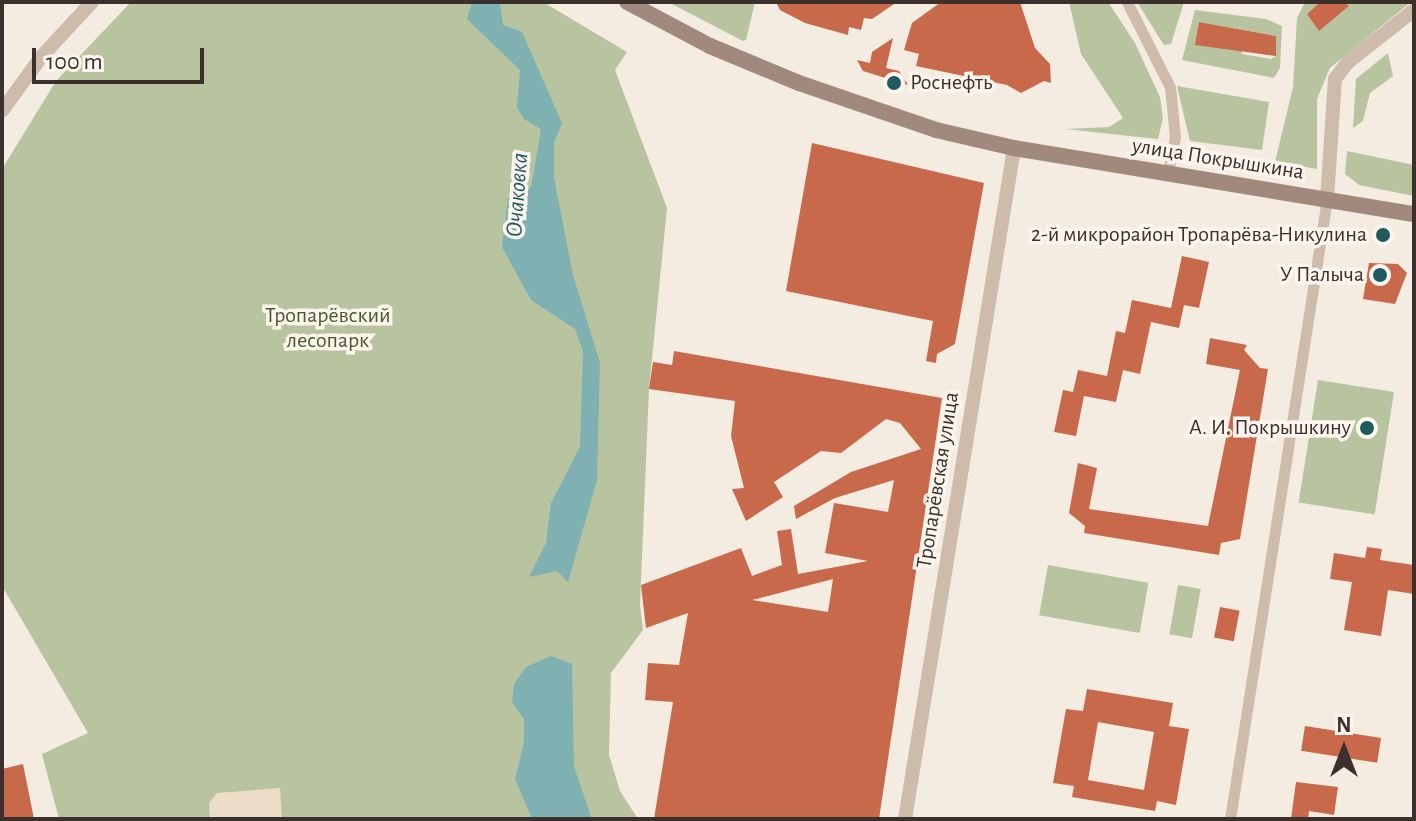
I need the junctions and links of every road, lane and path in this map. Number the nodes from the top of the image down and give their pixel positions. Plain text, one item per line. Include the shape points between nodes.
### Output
1 (92, 2) edge
2 (627, 2) edge
3 (1127, 2) edge
4 (1414, 10) edge
5 (2, 111) edge
6 (1014, 148) junction
7 (1168, 174) junction
8 (1327, 199) junction
9 (1414, 214) edge
10 (905, 819) edge
11 (1230, 819) edge

1 - 5 street via 42,56
2 - 6 main road, улица Покрышкина via 710,46 799,83 936,130
3 - 7 street via 1170,87 1175,137
4 - 8 street via 1347,63 1335,79
6 - 7 main road, улица Покрышкина
6 - 10 street, Тропарёвская улица
7 - 8 main road, улица Покрышкина
8 - 9 main road, улица Покрышкина
8 - 11 street

